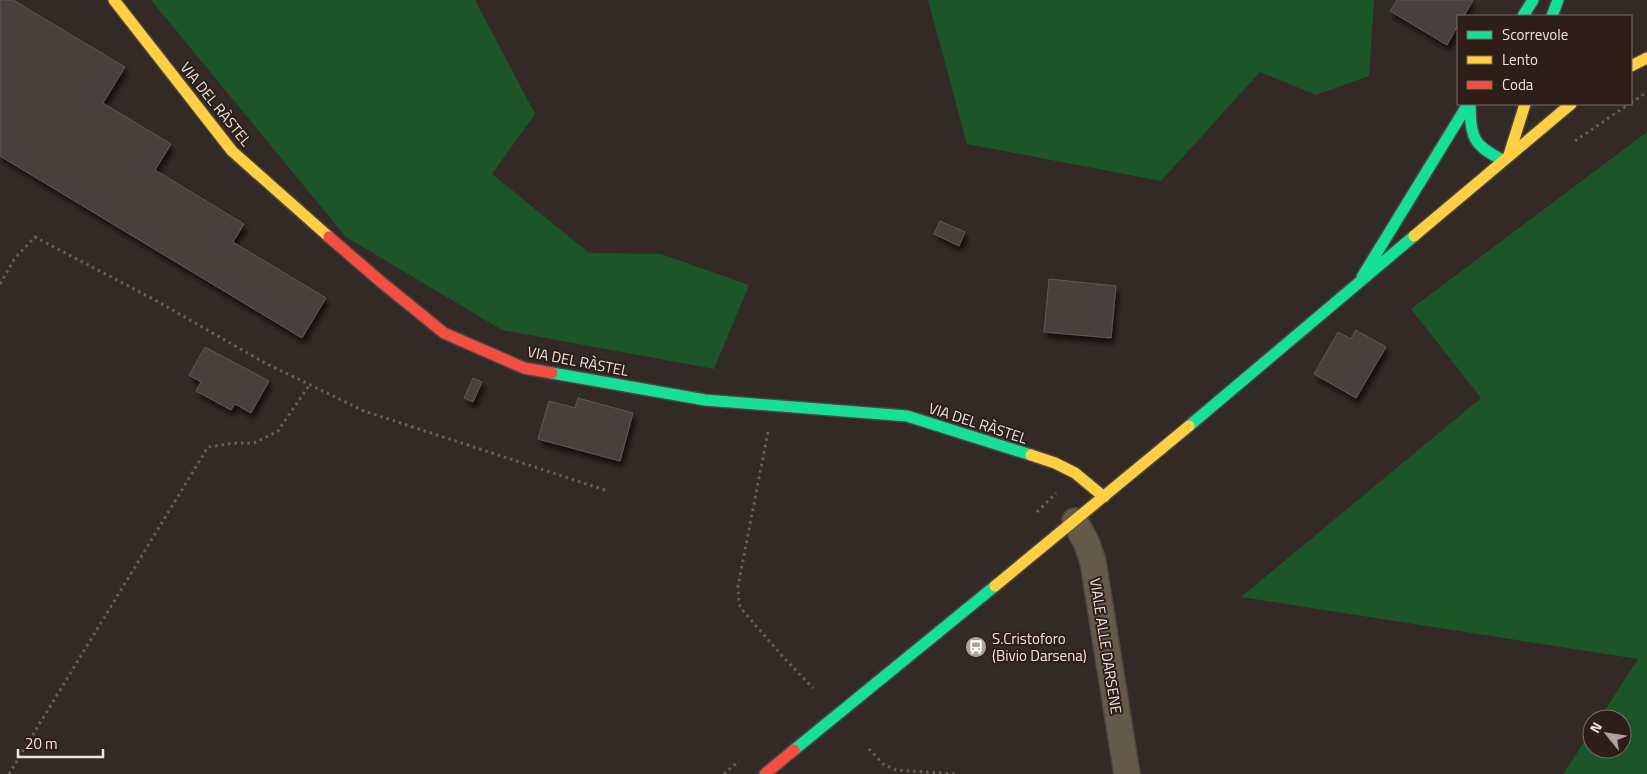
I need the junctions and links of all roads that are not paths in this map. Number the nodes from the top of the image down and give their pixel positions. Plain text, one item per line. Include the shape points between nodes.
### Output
1 (114, 0) edge
2 (1534, 0) edge
3 (1524, 15) edge
4 (1632, 54) edge
5 (1647, 56) edge
6 (1632, 65) edge
7 (1468, 105) edge
8 (1469, 105) edge
9 (1525, 105) edge
10 (1570, 105) edge
11 (1506, 158) junction
12 (1358, 282) junction
13 (1104, 497) junction
14 (1075, 521) junction
15 (765, 774) edge
16 (1127, 774) edge

1 - 13 main road, VIA DEL RÀSTEL via 232,151 444,333 524,368 705,400 907,416 1055,463 1075,473
2 - 3 main road
4 - 5 main road
5 - 6 main road
7 - 12 main road
8 - 11 main road via 1470,130 1478,145 1489,154
9 - 11 main road
10 - 11 main road
11 - 12 main road
12 - 13 main road
13 - 14 main road
14 - 15 main road
14 - 16 street, VIALE ALLE DARSENE via 1088,544 1093,562

